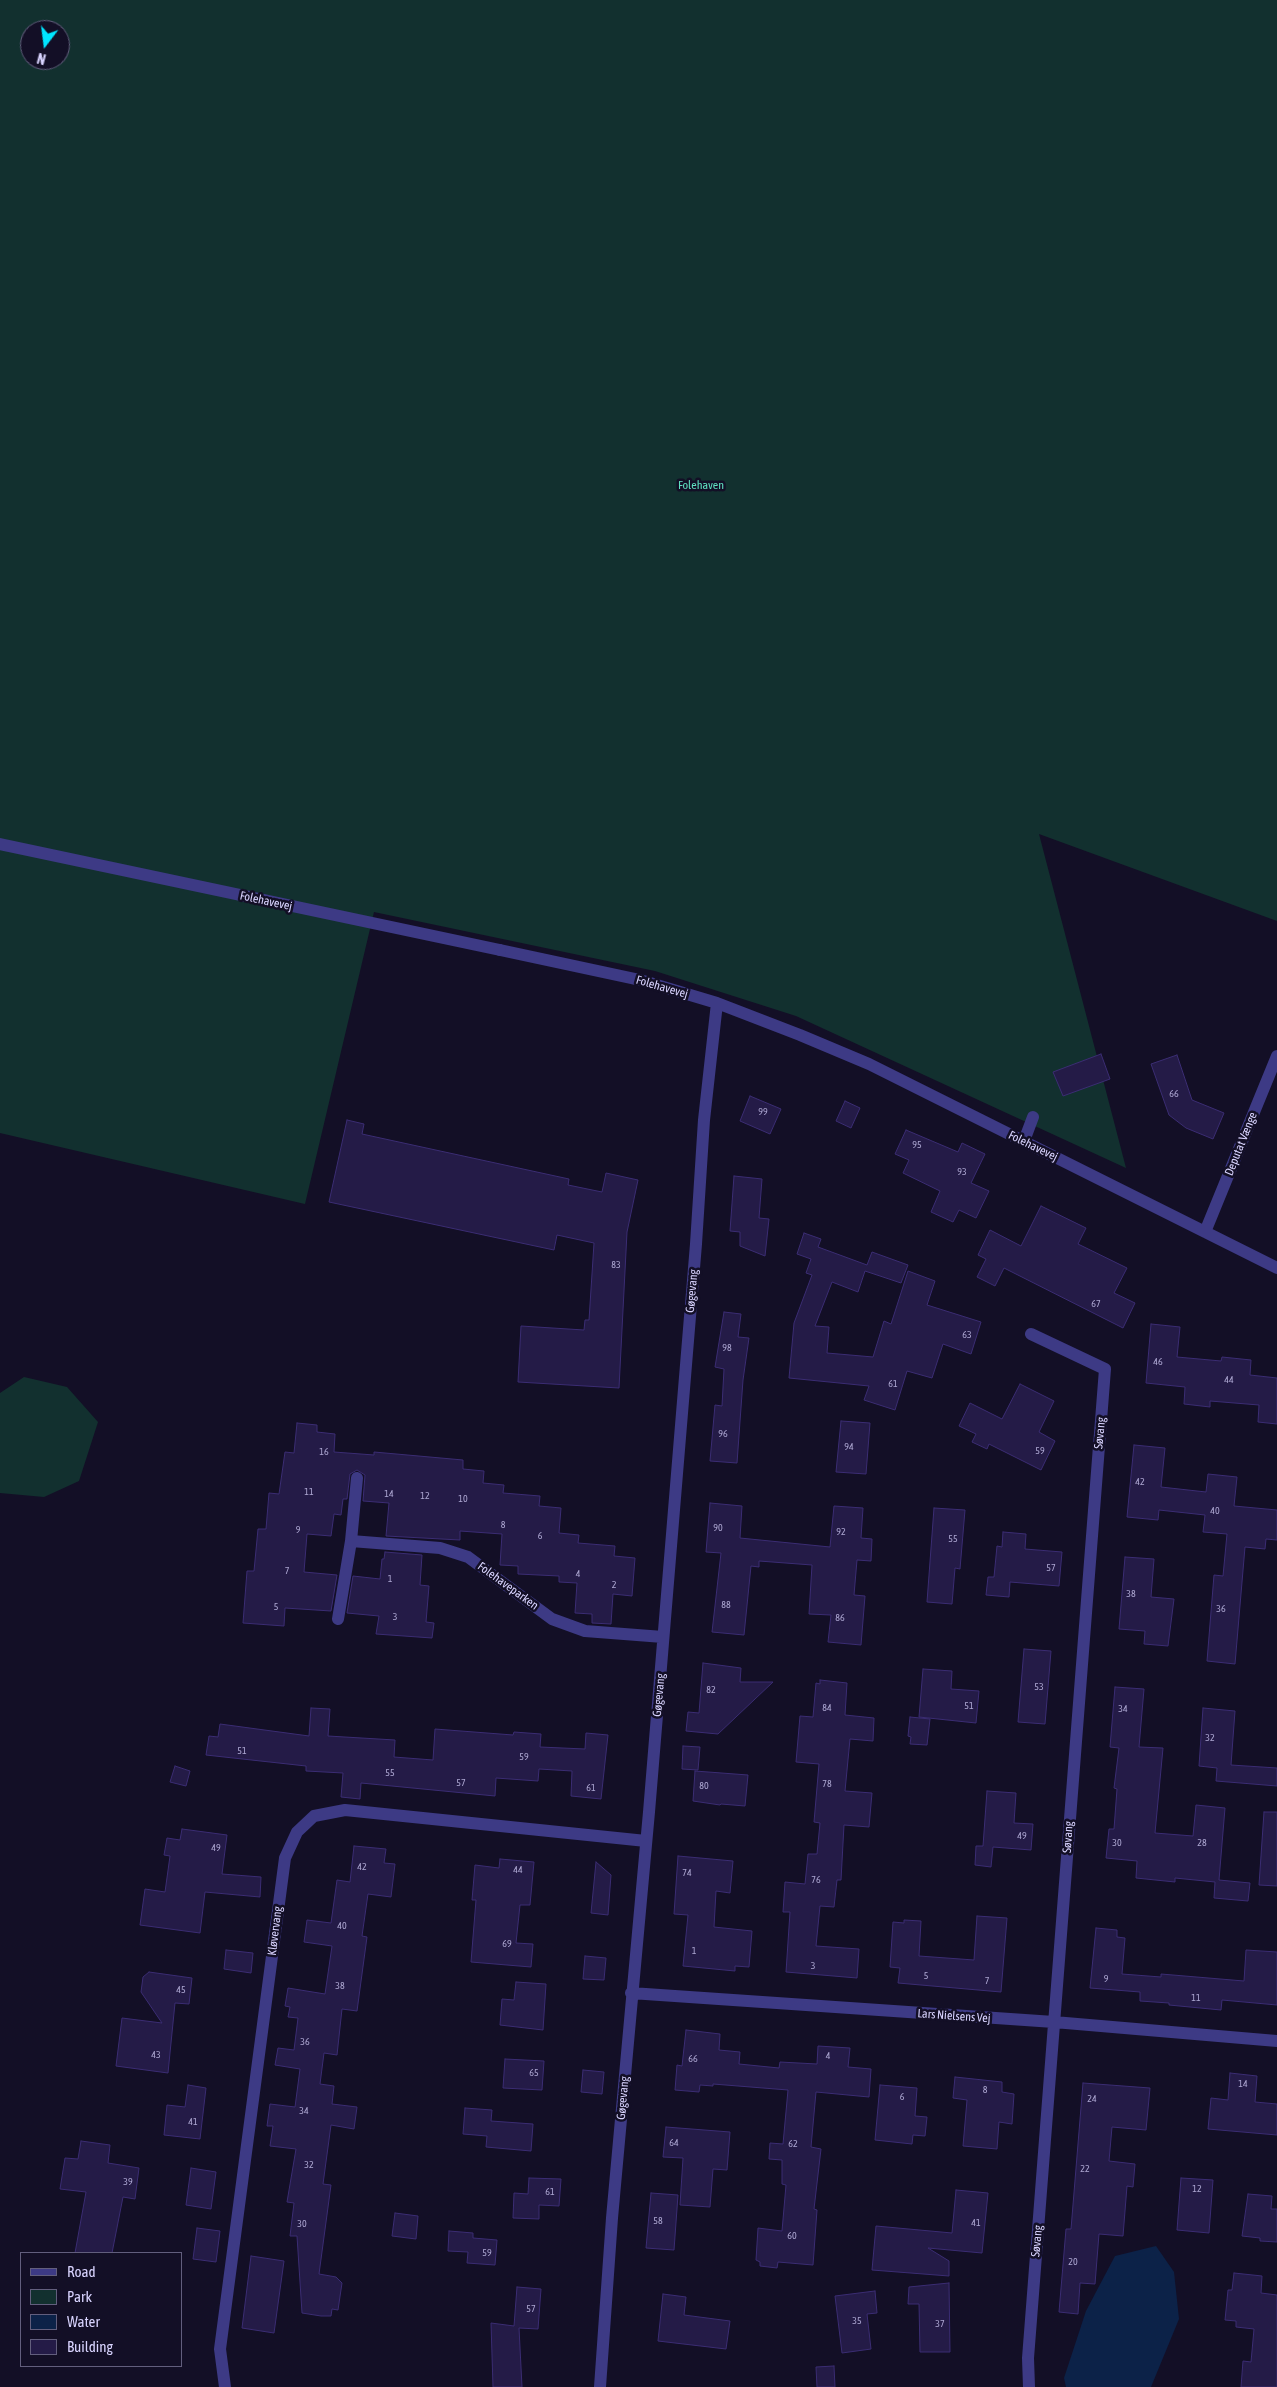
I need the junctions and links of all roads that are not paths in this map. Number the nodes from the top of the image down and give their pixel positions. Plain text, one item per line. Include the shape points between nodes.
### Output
1 (0, 844) edge
2 (717, 1002) junction
3 (1277, 1056) edge
4 (1034, 1117) dead end
5 (1024, 1141) junction
6 (1206, 1232) junction
7 (1277, 1268) edge
8 (1030, 1334) dead end
9 (357, 1478) dead end
10 (351, 1541) junction
11 (338, 1619) dead end
12 (663, 1637) junction
13 (646, 1841) junction
14 (632, 1992) junction
15 (1054, 2022) junction
16 (1277, 2041) edge
17 (225, 2387) edge
18 (600, 2387) edge
19 (1029, 2387) edge

1 - 2 street, Folehavevej via 640,980
2 - 5 street, Folehavevej via 869,1064
2 - 12 street, Gøgevang via 704,1120
3 - 6 street, Deputat Vænge
4 - 5 street
5 - 6 street, Folehavevej
6 - 7 street, Folehavevej
8 - 15 street, Søvang via 1105,1369
9 - 10 street
10 - 11 street
10 - 12 street, Folehaveparken via 440,1548 468,1558 552,1619 585,1631
12 - 13 street, Gøgevang
13 - 14 street, Gøgevang
13 - 17 street, Kløvervang via 345,1810 314,1816 297,1832 285,1858 220,2349
14 - 15 street, Lars Nielsens Vej
14 - 18 street, Gøgevang
15 - 16 street, Lars Nielsens Vej
15 - 19 street, Søvang via 1028,2358

